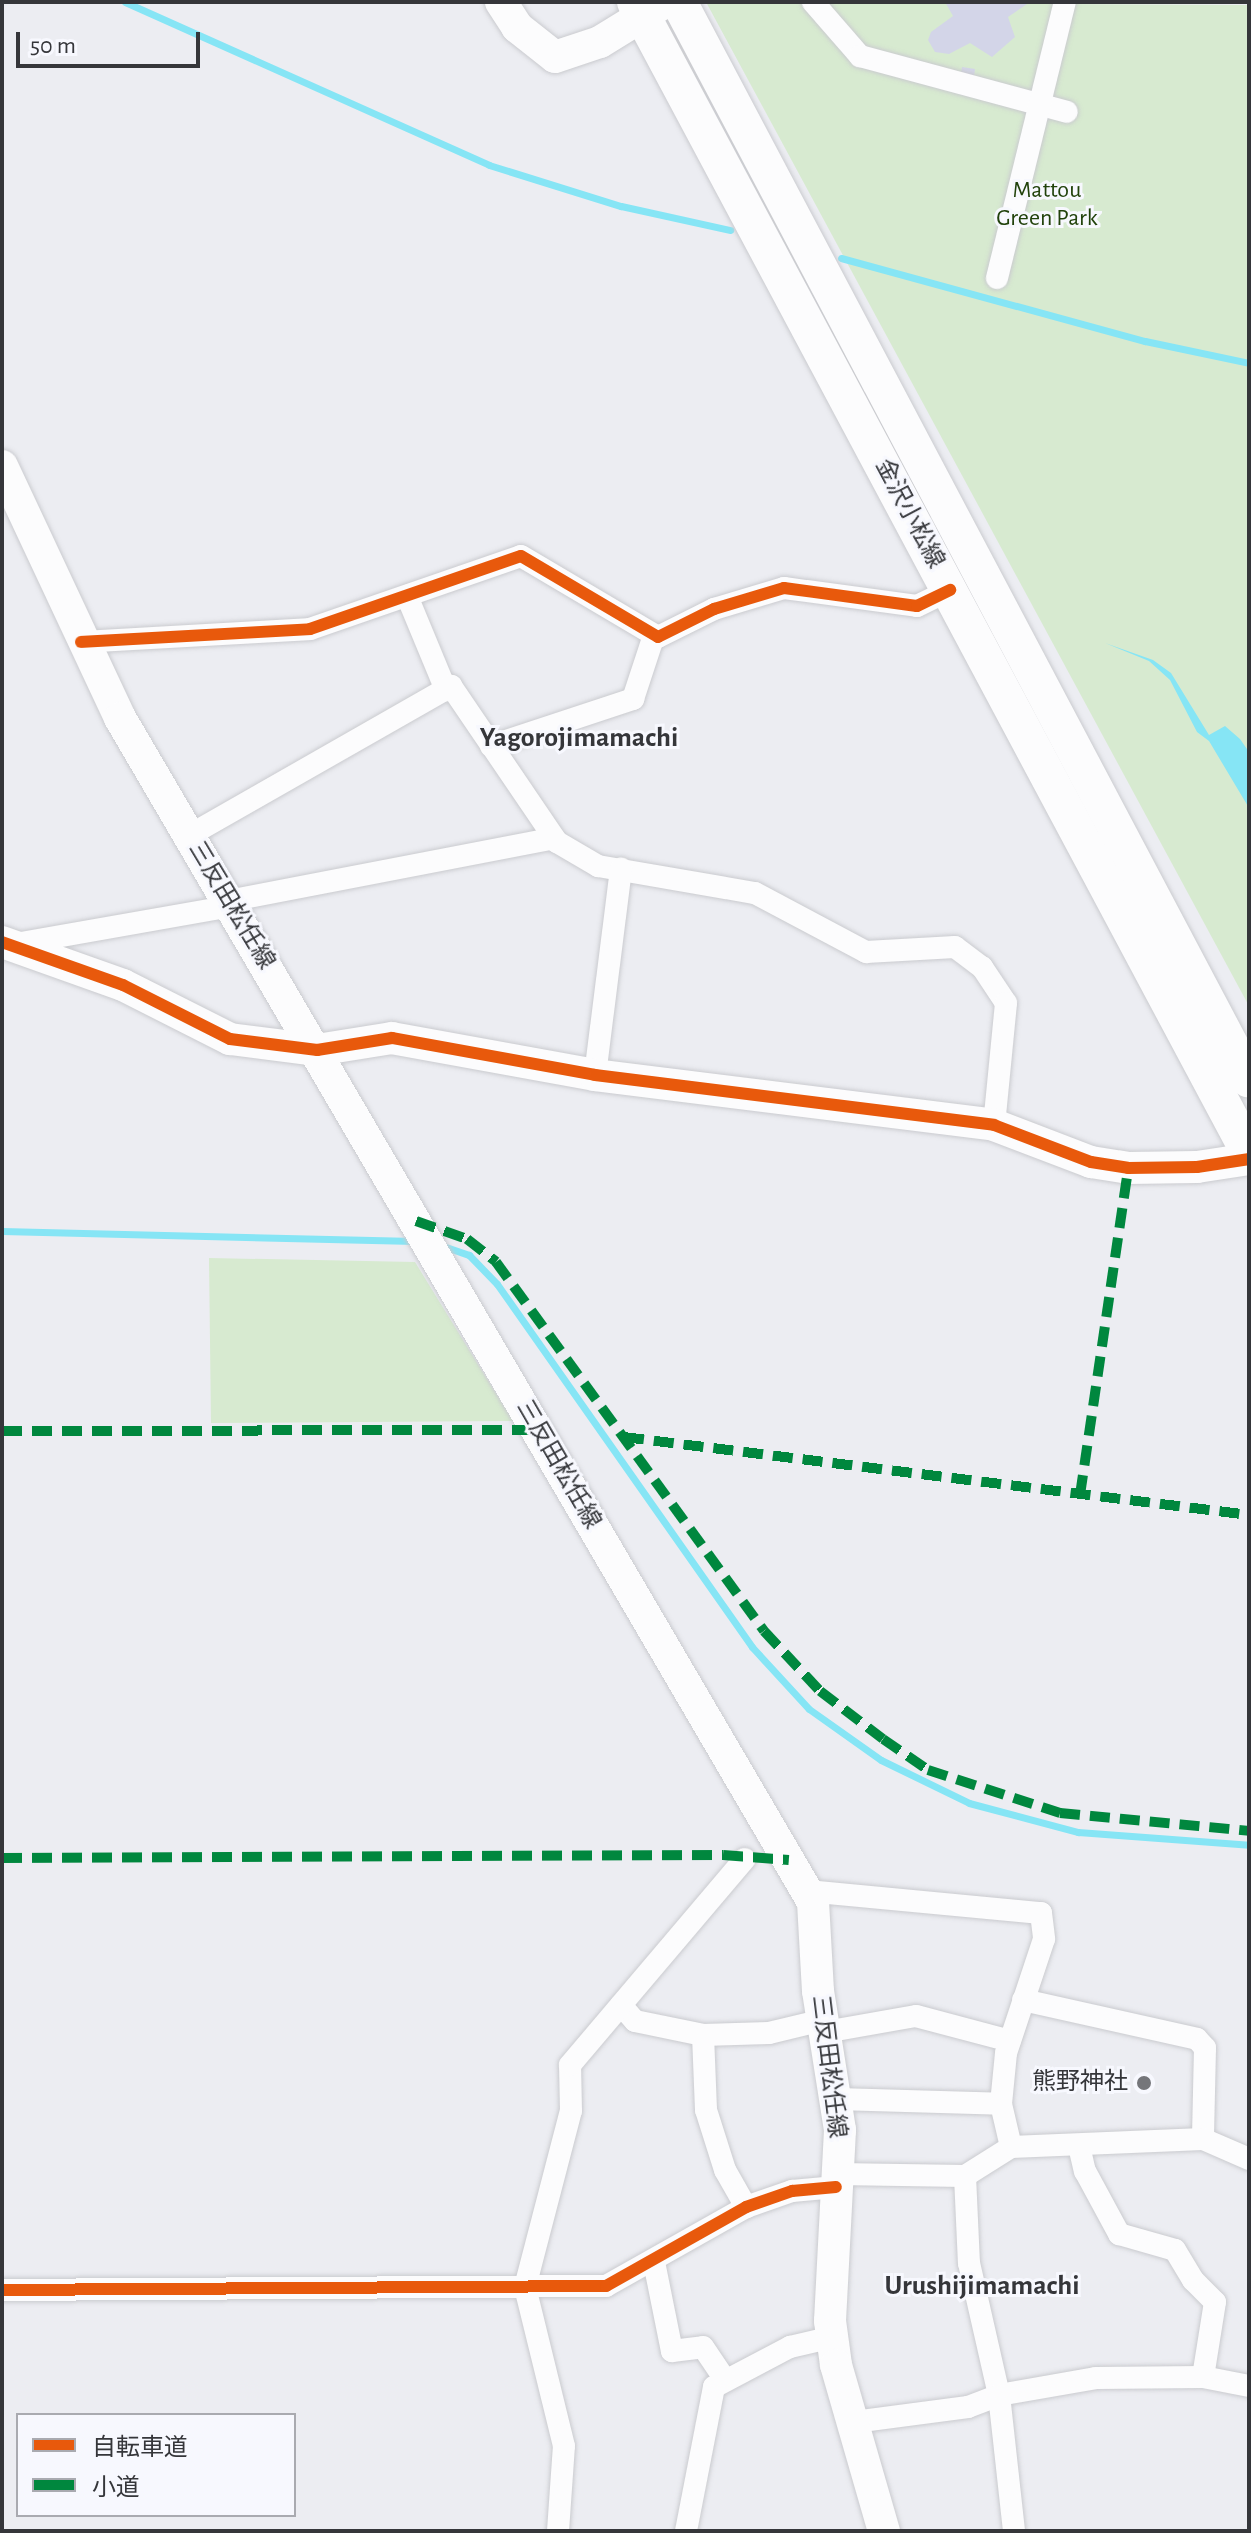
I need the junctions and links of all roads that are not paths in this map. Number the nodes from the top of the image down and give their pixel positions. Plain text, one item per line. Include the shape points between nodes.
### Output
1 (501, 2) edge
2 (679, 2) edge
3 (813, 2) edge
4 (1065, 2) edge
5 (647, 6) edge
6 (1039, 105) junction
7 (1067, 112) dead end
8 (997, 278) dead end
9 (2, 466) edge
10 (950, 590) junction
11 (407, 596) junction
12 (654, 635) junction
13 (81, 642) junction
14 (446, 690) junction
15 (491, 746) junction
16 (190, 835) junction
17 (554, 838) junction
18 (621, 869) junction
19 (230, 903) junction
20 (9, 943) edge
21 (317, 1050) junction
22 (595, 1075) junction
23 (1249, 1080) edge
24 (994, 1125) junction
25 (1249, 1156) edge
26 (745, 1859) dead end
27 (807, 1891) junction
28 (1023, 2000) junction
29 (621, 2005) junction
30 (824, 2026) junction
31 (703, 2035) junction
32 (1010, 2041) junction
33 (837, 2099) junction
34 (1001, 2104) junction
35 (1203, 2139) junction
36 (1079, 2146) junction
37 (1011, 2147) junction
38 (1249, 2159) edge
39 (965, 2176) junction
40 (836, 2181) junction
41 (746, 2207) junction
42 (654, 2262) junction
43 (525, 2287) junction
44 (2, 2290) edge
45 (833, 2337) junction
46 (1203, 2377) junction
47 (725, 2380) junction
48 (1249, 2386) edge
49 (999, 2395) junction
50 (854, 2422) junction
51 (558, 2531) edge
52 (686, 2531) edge
53 (884, 2531) edge
54 (1014, 2531) edge

1 - 5 main road via 517,27 555,57 600,42
2 - 23 main road, 金沢小松線
3 - 6 street via 860,56
4 - 6 street
5 - 10 main road, 金沢小松線
6 - 7 street
6 - 8 street
9 - 13 main road, 三反田松任線
10 - 12 street via 917,606 784,588 714,609
10 - 25 main road, 金沢小松線
11 - 12 street via 521,556
11 - 13 street via 310,629
11 - 14 street
12 - 15 street via 633,699
13 - 16 main road, 三反田松任線
14 - 15 street via 451,686
14 - 16 street
15 - 17 street
16 - 19 main road, 三反田松任線
17 - 18 street via 598,866
17 - 19 street
18 - 22 street
18 - 24 street via 755,893 866,952 955,947 982,967 1006,1003
19 - 20 street
19 - 21 main road, 三反田松任線
20 - 21 main road via 123,985 230,1039
21 - 22 main road via 392,1038
21 - 27 main road, 三反田松任線
22 - 24 main road
24 - 25 main road via 1091,1162 1128,1168 1197,1167
26 - 29 street
27 - 28 street via 1041,1913 1044,1939
27 - 30 main road, 三反田松任線 via 813,1902
28 - 32 street
28 - 35 street via 1197,2039 1205,2048
29 - 31 street via 635,2021
29 - 43 street via 570,2065 571,2111
30 - 31 street
30 - 32 street via 916,2016
30 - 33 main road, 三反田松任線
31 - 41 street via 706,2110 725,2170
32 - 34 street
33 - 34 street
33 - 40 main road, 三反田松任線
34 - 37 street
35 - 36 street
35 - 38 street
36 - 37 street
36 - 46 street via 1085,2171 1119,2234 1175,2250 1193,2280 1215,2302
37 - 39 street
39 - 40 street
39 - 49 street via 969,2263
40 - 41 street
40 - 45 main road, 三反田松任線 via 830,2258
41 - 42 street
42 - 43 street via 606,2286
42 - 47 street via 672,2351 703,2347
43 - 44 street
43 - 51 street via 564,2446
45 - 47 street via 790,2347
45 - 50 main road, 三反田松任線
46 - 48 street
46 - 49 street via 1096,2378
47 - 52 street via 710,2394
49 - 50 street via 968,2407
49 - 54 street
50 - 53 main road, 三反田松任線

